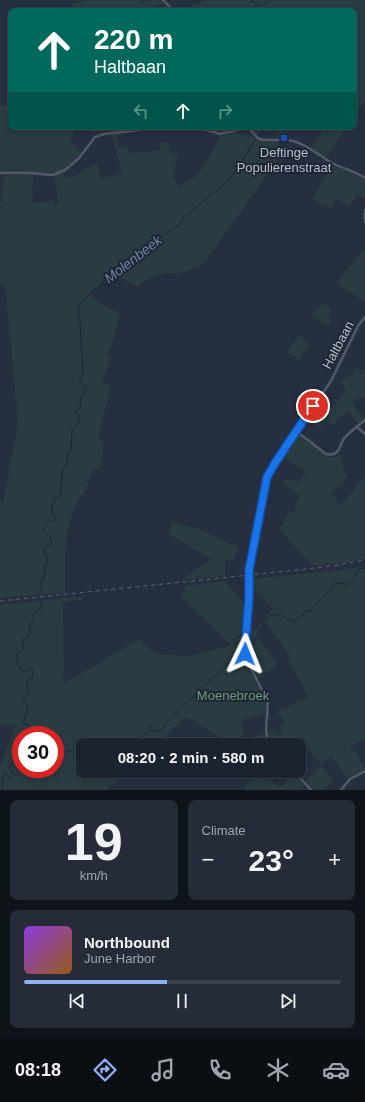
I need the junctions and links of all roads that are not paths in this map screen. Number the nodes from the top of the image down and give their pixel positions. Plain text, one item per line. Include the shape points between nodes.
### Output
1 (162, 0) edge
2 (171, 8) edge
3 (141, 130) edge
4 (206, 130) edge
5 (236, 130) edge
6 (251, 130) edge
7 (0, 173) edge
8 (365, 178) edge
9 (365, 210) edge
10 (365, 222) edge
11 (365, 317) edge
12 (365, 420) edge
13 (357, 427) junction
14 (296, 431) junction
15 (365, 434) edge
16 (268, 738) edge
17 (365, 771) edge
18 (300, 778) edge
19 (311, 790) edge
20 (341, 790) edge

1 - 2 street
3 - 7 street via 104,134 95,138 65,170 56,174
4 - 5 street via 220,134
6 - 8 street via 259,139 286,140 303,145 335,165
9 - 10 street
11 - 14 street, Haltbaan via 330,381
12 - 13 street
13 - 14 street via 332,455 326,454
13 - 15 street
14 - 16 street, Haltbaan via 267,477 249,572 245,654 267,700 266,732
17 - 20 street via 350,779
18 - 19 street

